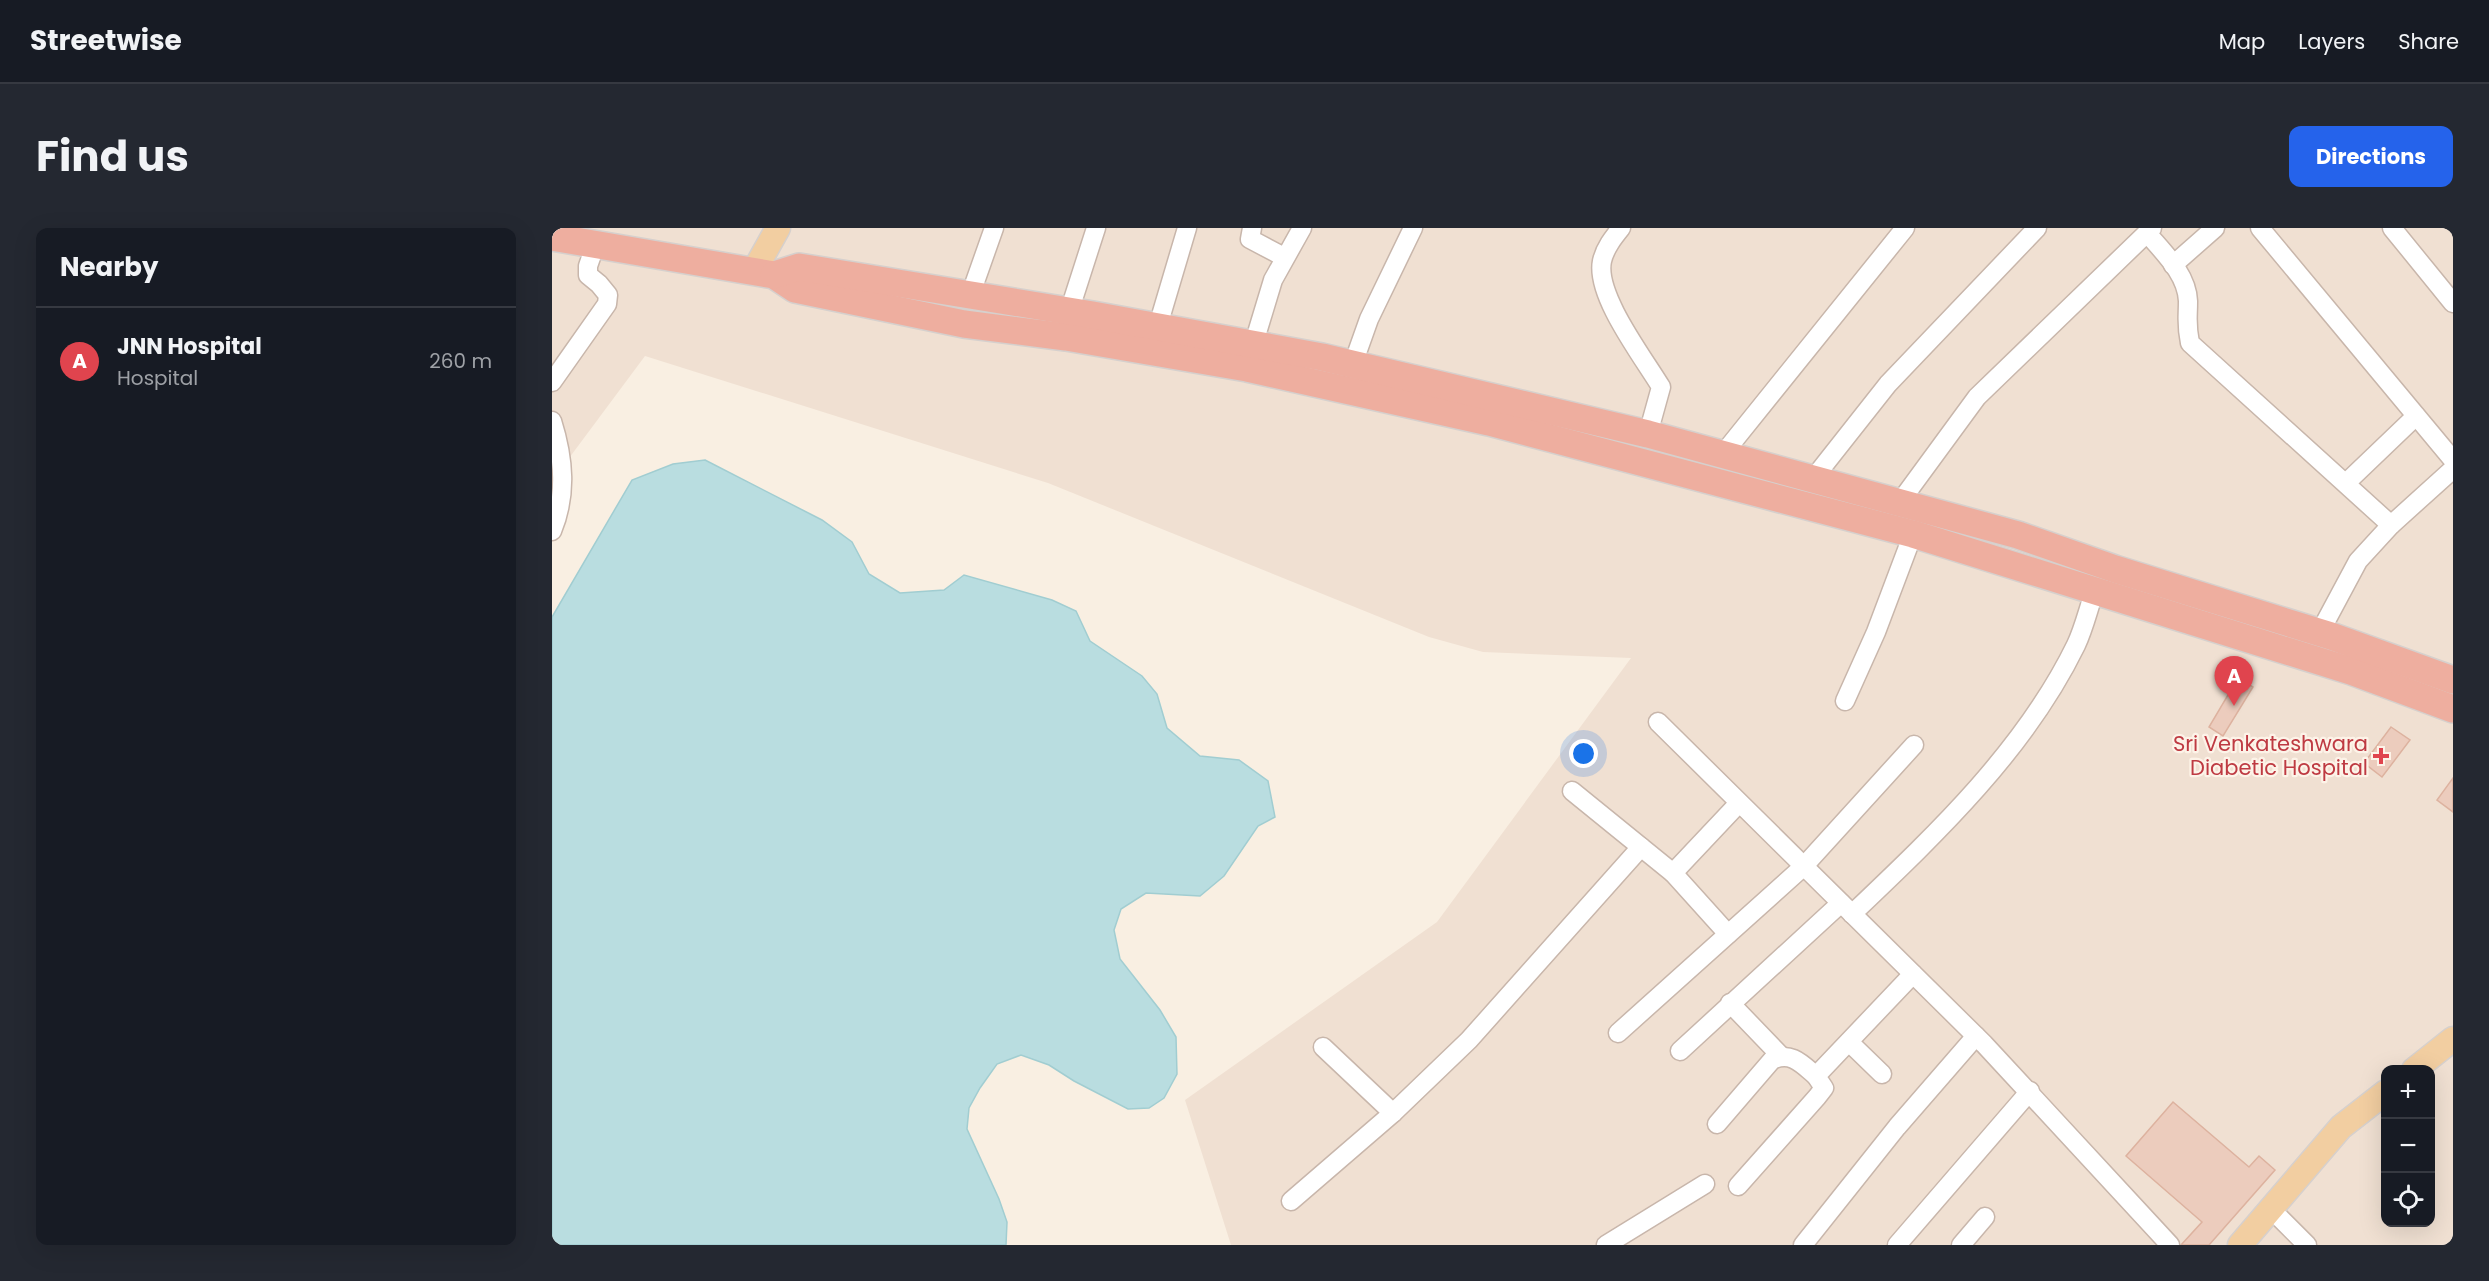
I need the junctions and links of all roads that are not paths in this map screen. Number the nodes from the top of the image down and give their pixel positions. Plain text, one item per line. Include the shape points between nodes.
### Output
1 (778, 228) edge
2 (994, 228) edge
3 (1096, 228) edge
4 (1187, 228) edge
5 (1252, 228) edge
6 (1302, 228) edge
7 (1413, 228) edge
8 (1621, 228) edge
9 (1905, 228) edge
10 (2037, 228) edge
11 (2216, 228) edge
12 (2260, 228) edge
13 (2392, 228) edge
14 (2149, 230) edge
15 (552, 237) edge
16 (595, 246) junction
17 (1284, 257) junction
18 (2173, 265) junction
19 (764, 273) junction
20 (970, 296) junction
21 (2453, 303) edge
22 (1069, 312) junction
23 (1157, 329) junction
24 (1253, 346) junction
25 (1353, 364) junction
26 (552, 382) edge
27 (2416, 416) junction
28 (552, 422) edge
29 (1648, 434) junction
30 (1723, 454) junction
31 (2453, 460) edge
32 (2453, 468) edge
33 (1812, 479) junction
34 (2346, 483) junction
35 (1900, 502) junction
36 (2391, 525) junction
37 (552, 531) edge
38 (1913, 534) junction
39 (2115, 569) junction
40 (2100, 594) junction
41 (2326, 634) junction
42 (2320, 661) junction
43 (2453, 680) edge
44 (1845, 701) dead end
45 (2453, 709) edge
46 (1658, 722) dead end
47 (1914, 745) dead end
48 (1572, 791) dead end
49 (1739, 803) junction
50 (1641, 847) junction
51 (1804, 866) junction
52 (1673, 873) junction
53 (1847, 909) junction
54 (1728, 934) junction
55 (1913, 974) junction
56 (1730, 1003) junction
57 (1618, 1033) dead end
58 (1976, 1036) junction
59 (2453, 1039) edge
60 (1849, 1042) junction
61 (1323, 1047) dead end
62 (1680, 1051) dead end
63 (1781, 1056) junction
64 (2453, 1057) edge
65 (2420, 1065) edge
66 (2435, 1070) edge
67 (1882, 1074) dead end
68 (1816, 1076) junction
69 (2030, 1091) junction
70 (2381, 1095) edge
71 (1393, 1113) junction
72 (2381, 1113) edge
73 (1717, 1124) dead end
74 (1705, 1184) dead end
75 (1738, 1186) dead end
76 (1291, 1201) dead end
77 (1985, 1217) dead end
78 (2280, 1218) junction
79 (1606, 1245) edge
80 (1803, 1245) edge
81 (1898, 1245) edge
82 (1962, 1245) edge
83 (2170, 1245) edge
84 (2240, 1245) edge
85 (2258, 1245) edge
86 (2307, 1245) edge

1 - 19 main road
2 - 20 street
3 - 22 street
4 - 23 street
5 - 17 street via 1250,239
6 - 17 street
7 - 25 street via 1369,319
8 - 29 street via 1602,261 1602,279 1613,306 1661,387
9 - 30 street
10 - 33 street via 1888,384
11 - 18 street
12 - 27 street
13 - 21 street
14 - 18 street
14 - 35 street via 1977,397
15 - 16 highway
16 - 19 highway
16 - 26 street via 588,275 608,296 607,304
17 - 24 street via 1263,304
18 - 34 street via 2188,300 2185,321 2190,343
19 - 20 highway via 799,267
19 - 38 highway via 795,289 964,324 1152,351 1344,388 1535,433
20 - 22 highway
22 - 23 highway
23 - 24 highway
24 - 25 highway
25 - 29 highway
27 - 31 street
27 - 34 street
28 - 37 street via 563,494
29 - 30 highway
30 - 33 highway
32 - 36 street
33 - 35 highway
34 - 36 street
35 - 39 highway via 2018,535
36 - 41 street via 2358,561
38 - 40 highway
38 - 44 street
39 - 40 highway
39 - 41 highway
40 - 42 highway
40 - 53 street via 2057,682 2021,734 1967,800
41 - 42 highway
41 - 43 highway
42 - 45 highway
46 - 49 street
47 - 51 street
48 - 50 street
49 - 51 street
49 - 52 street
50 - 52 street
50 - 71 street via 1469,1040
51 - 53 street
51 - 54 street
52 - 54 street
53 - 55 street
53 - 56 street
54 - 57 street
55 - 58 street
55 - 60 street
56 - 62 street
56 - 63 street
58 - 69 street
58 - 80 street
59 - 65 main road
60 - 67 street
60 - 68 street
61 - 71 street
63 - 68 street via 1800,1062
63 - 73 street via 1772,1060
64 - 66 main road
68 - 75 street via 1824,1088
69 - 81 street
69 - 83 street
70 - 84 main road via 2341,1127
71 - 76 street
72 - 78 main road via 2350,1137
74 - 79 street
77 - 82 street
78 - 85 main road
78 - 86 street

